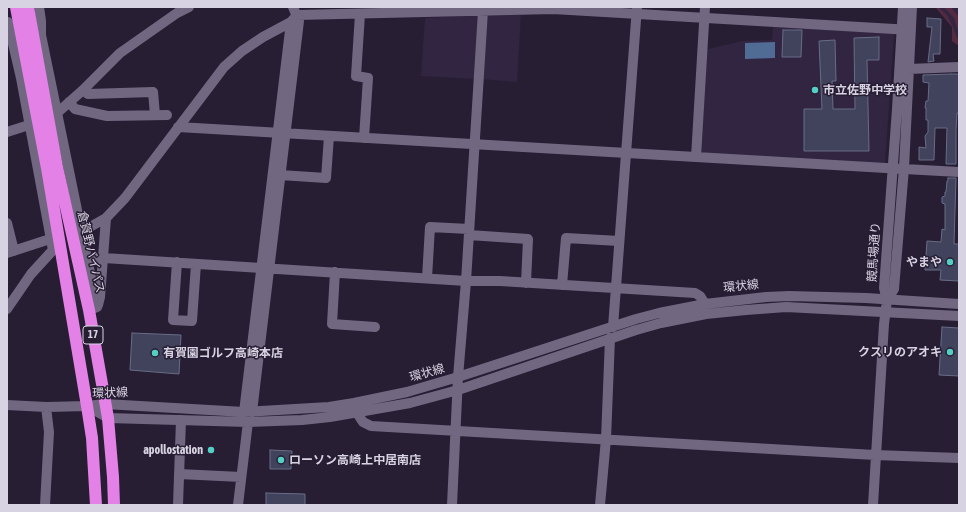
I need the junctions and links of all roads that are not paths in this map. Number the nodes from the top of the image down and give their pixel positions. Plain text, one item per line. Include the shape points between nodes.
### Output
1 (16, 7) edge
2 (28, 7) edge
3 (39, 7) edge
4 (189, 7) edge
5 (308, 7) edge
6 (705, 7) edge
7 (903, 7) edge
8 (912, 7) edge
9 (637, 10) edge
10 (482, 11) junction
11 (669, 11) edge
12 (360, 14) junction
13 (294, 15) edge
14 (705, 18) junction
15 (8, 22) dead end
16 (906, 30) junction
17 (959, 67) edge
18 (909, 70) junction
19 (83, 90) junction
20 (69, 102) junction
21 (56, 110) junction
22 (155, 115) junction
23 (167, 115) dead end
24 (28, 120) junction
25 (178, 127) junction
26 (7, 132) edge
27 (281, 132) junction
28 (329, 136) junction
29 (364, 138) junction
30 (474, 145) junction
31 (626, 153) junction
32 (696, 157) junction
33 (52, 168) junction
34 (893, 168) junction
35 (904, 168) junction
36 (959, 172) edge
37 (280, 175) junction
38 (106, 218) junction
39 (7, 223) edge
40 (81, 232) junction
41 (469, 232) junction
42 (619, 242) junction
43 (51, 244) junction
44 (10, 252) edge
45 (87, 258) junction
46 (104, 258) junction
47 (177, 262) junction
48 (196, 264) junction
49 (265, 268) junction
50 (335, 272) junction
51 (427, 278) junction
52 (466, 281) junction
53 (526, 283) junction
54 (562, 285) junction
55 (616, 288) junction
56 (887, 300) junction
57 (705, 304) junction
58 (959, 304) edge
59 (7, 309) edge
60 (93, 309) junction
61 (885, 312) junction
62 (959, 316) edge
63 (374, 327) dead end
64 (613, 327) junction
65 (610, 338) junction
66 (76, 344) junction
67 (458, 377) junction
68 (458, 390) junction
69 (105, 404) junction
70 (7, 405) edge
71 (46, 406) junction
72 (87, 406) junction
73 (248, 412) junction
74 (357, 413) junction
75 (108, 418) junction
76 (181, 420) junction
77 (248, 422) junction
78 (456, 431) junction
79 (606, 439) junction
80 (875, 455) junction
81 (959, 458) edge
82 (179, 474) junction
83 (241, 477) junction
84 (45, 505) edge
85 (96, 505) edge
86 (114, 505) edge
87 (178, 505) edge
88 (238, 505) edge
89 (452, 505) edge
90 (600, 505) edge
91 (873, 505) edge

1 - 33 highway, 倉賀野バイパス / 17
2 - 33 highway, 倉賀野バイパス / 17
3 - 21 street via 41,35
4 - 19 street via 120,53
5 - 13 street
6 - 14 street
7 - 16 street, 競馬場通り
8 - 16 street, 競馬場通り
9 - 10 street
9 - 11 street
9 - 31 street
10 - 12 street
10 - 30 street
11 - 14 street
12 - 13 street
12 - 29 street via 356,76 368,78
13 - 25 street via 242,51 224,67
13 - 27 street via 299,21
14 - 16 street
14 - 32 street
15 - 24 street
16 - 18 street, 競馬場通り
16 - 34 street, 競馬場通り
17 - 18 street
18 - 35 street, 競馬場通り
19 - 20 street
19 - 22 street via 88,94 153,92
20 - 21 street
20 - 22 street via 75,109 107,116
21 - 24 street via 38,108
21 - 40 street
22 - 23 street
24 - 26 street
24 - 43 street
25 - 27 street
25 - 38 street via 125,198
27 - 28 street
27 - 37 street
27 - 49 street
28 - 29 street
28 - 37 street via 326,178
29 - 30 street
30 - 31 street
30 - 41 street
31 - 32 street
31 - 42 street
32 - 34 street
33 - 60 highway, 倉賀野バイパス / 17
33 - 66 highway, 倉賀野バイパス / 17
34 - 35 street
34 - 56 street, 競馬場通り via 884,288
35 - 36 street
35 - 56 street, 競馬場通り via 894,289
37 - 49 street
38 - 40 street
38 - 46 street
39 - 44 street
40 - 45 street
41 - 51 street via 430,227
41 - 52 street
41 - 53 street via 528,239
42 - 54 street via 566,238
42 - 55 street
43 - 44 street
43 - 59 street
43 - 66 highway via 66,327
45 - 46 street
45 - 60 street
46 - 47 street
46 - 60 street via 100,303
47 - 48 street
47 - 48 street via 173,320 192,321
48 - 49 street
49 - 50 street
49 - 73 street
50 - 51 street
50 - 63 street via 332,324
51 - 52 street
52 - 53 street
52 - 67 street
53 - 54 street
54 - 55 street
55 - 57 street via 695,293
55 - 64 street
56 - 57 street, 環状線 via 789,296
56 - 58 street, 環状線
56 - 61 street
57 - 64 street, 環状線 via 659,313
60 - 69 highway, 倉賀野バイパス / 17
61 - 62 street, 環状線
61 - 65 street, 環状線 via 759,308 713,313 661,323
61 - 80 street
64 - 67 street, 環状線
65 - 68 street, 環状線
65 - 79 street
66 - 72 highway, 倉賀野バイパス / 17
67 - 68 street
67 - 73 street, 環状線 via 407,392 354,403
68 - 74 street, 環状線 via 410,403
68 - 78 street
69 - 72 street, 環状線
69 - 73 street, 環状線
69 - 75 highway, 倉賀野バイパス / 17
70 - 71 street
71 - 72 street
71 - 84 street via 49,432
72 - 75 street, 環状線
72 - 85 highway, 倉賀野バイパス / 17 via 92,438
74 - 77 street, 環状線 via 302,420
74 - 78 street via 363,422 371,426
75 - 76 street, 環状線
75 - 86 highway, 倉賀野バイパス / 17
76 - 77 street, 環状線
76 - 82 street
77 - 83 street
78 - 79 street
78 - 89 street
79 - 80 street
79 - 90 street
80 - 81 street
80 - 91 street
82 - 83 street
82 - 87 street
83 - 88 street

